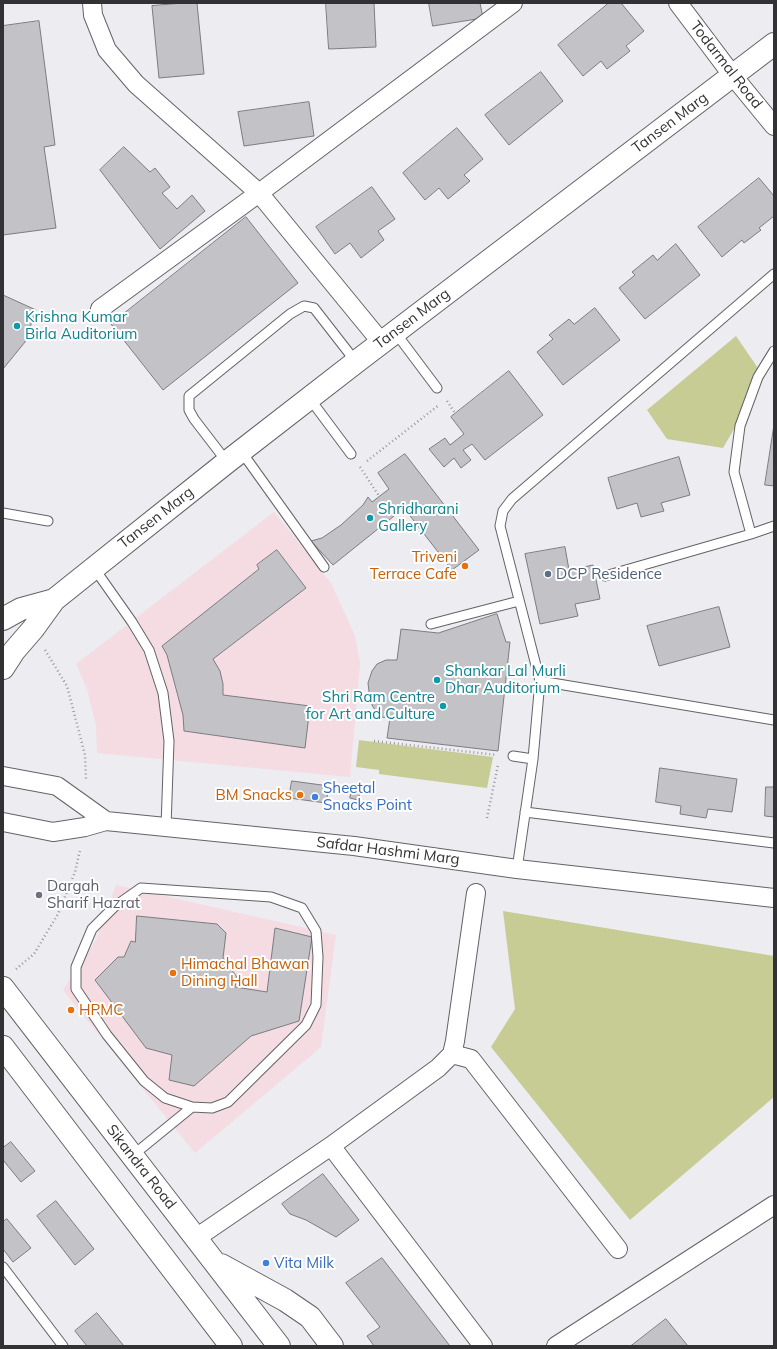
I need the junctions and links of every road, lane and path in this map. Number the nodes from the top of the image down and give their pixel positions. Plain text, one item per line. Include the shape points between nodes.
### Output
1 (92, 3) edge
2 (514, 3) edge
3 (678, 3) edge
4 (774, 44) edge
5 (732, 76) junction
6 (774, 126) edge
7 (260, 193) junction
8 (774, 274) edge
9 (100, 309) dead end
10 (388, 338) junction
11 (774, 351) edge
12 (356, 362) junction
13 (437, 388) dead end
14 (310, 398) junction
15 (440, 405) dead end
16 (351, 454) joint
17 (234, 457) junction
18 (360, 466) junction
19 (379, 496) dead end
20 (3, 513) edge
21 (48, 521) dead end
22 (774, 526) edge
23 (751, 534) junction
24 (324, 566) dead end
25 (94, 568) junction
26 (605, 576) dead end
27 (54, 600) junction
28 (519, 601) junction
29 (3, 619) edge
30 (431, 624) dead end
31 (33, 629) junction
32 (3, 668) edge
33 (540, 681) junction
34 (774, 720) edge
35 (374, 740) dead end
36 (500, 755) dead end
37 (513, 756) dead end
38 (533, 759) junction
39 (499, 762) dead end
40 (3, 776) edge
41 (86, 807) junction
42 (525, 812) junction
43 (487, 818) dead end
44 (106, 821) junction
45 (3, 822) edge
46 (85, 827) junction
47 (166, 827) junction
48 (774, 843) edge
49 (517, 869) junction
50 (476, 892) dead end
51 (774, 898) edge
52 (8, 980) edge
53 (3, 1047) edge
54 (452, 1054) junction
55 (192, 1107) junction
56 (331, 1146) junction
57 (132, 1156) junction
58 (774, 1205) edge
59 (196, 1238) junction
60 (618, 1249) dead end
61 (213, 1260) junction
62 (3, 1267) edge
63 (63, 1346) edge
64 (231, 1346) edge
65 (279, 1346) edge
66 (332, 1346) edge
67 (483, 1346) edge
68 (556, 1346) edge

1 - 7 street via 93,15 107,50 136,84
2 - 7 street
3 - 5 street, Todarmal Road
4 - 5 street, Tansen Marg
5 - 6 street, Todarmal Road
5 - 10 street, Tansen Marg
7 - 9 street
7 - 10 street
8 - 28 lane via 512,500 503,511 500,526
10 - 12 street, Tansen Marg
10 - 13 lane
11 - 23 lane via 758,377 740,426 734,472
12 - 14 street, Tansen Marg
12 - 17 lane via 314,308 304,306 290,314 189,396 189,410 194,419
14 - 16 lane
14 - 17 street, Tansen Marg
15 - 18 path
16 - 18 path
17 - 24 lane
17 - 25 street, Tansen Marg
18 - 19 path
20 - 21 lane
22 - 23 lane
23 - 26 lane
25 - 27 street, Tansen Marg
25 - 47 lane via 149,650 163,693 169,741
27 - 29 street, Tansen Marg via 21,609
27 - 31 street, Tansen Marg
28 - 30 lane
28 - 33 lane
31 - 32 street, Tansen Marg
31 - 41 path via 67,686 85,755
33 - 34 lane
33 - 38 lane
35 - 36 path
37 - 38 lane
38 - 42 lane
39 - 43 path
40 - 41 street via 57,786
41 - 44 street
42 - 48 lane
42 - 49 lane
44 - 46 street, Safdar Hashmi Marg
44 - 47 street, Safdar Hashmi Marg
45 - 46 street, Safdar Hashmi Marg via 53,832
46 - 52 path via 75,872 58,914 34,954
47 - 49 street, Safdar Hashmi Marg via 354,846
49 - 51 street, Safdar Hashmi Marg
50 - 54 street
52 - 57 street, Sikandra Road
53 - 64 street
54 - 56 street via 438,1068
54 - 60 street via 471,1059
55 - 55 lane via 165,1098 144,1081 107,1035 76,989 76,967 92,929 114,907 141,888 271,897 302,908 316,931 318,958 316,1005 306,1025 228,1102 212,1108
55 - 57 lane
56 - 59 street
56 - 67 street
57 - 59 street, Sikandra Road
58 - 68 street
59 - 61 street, Sikandra Road
61 - 65 street, Sikandra Road
61 - 66 street via 310,1317
62 - 63 lane

